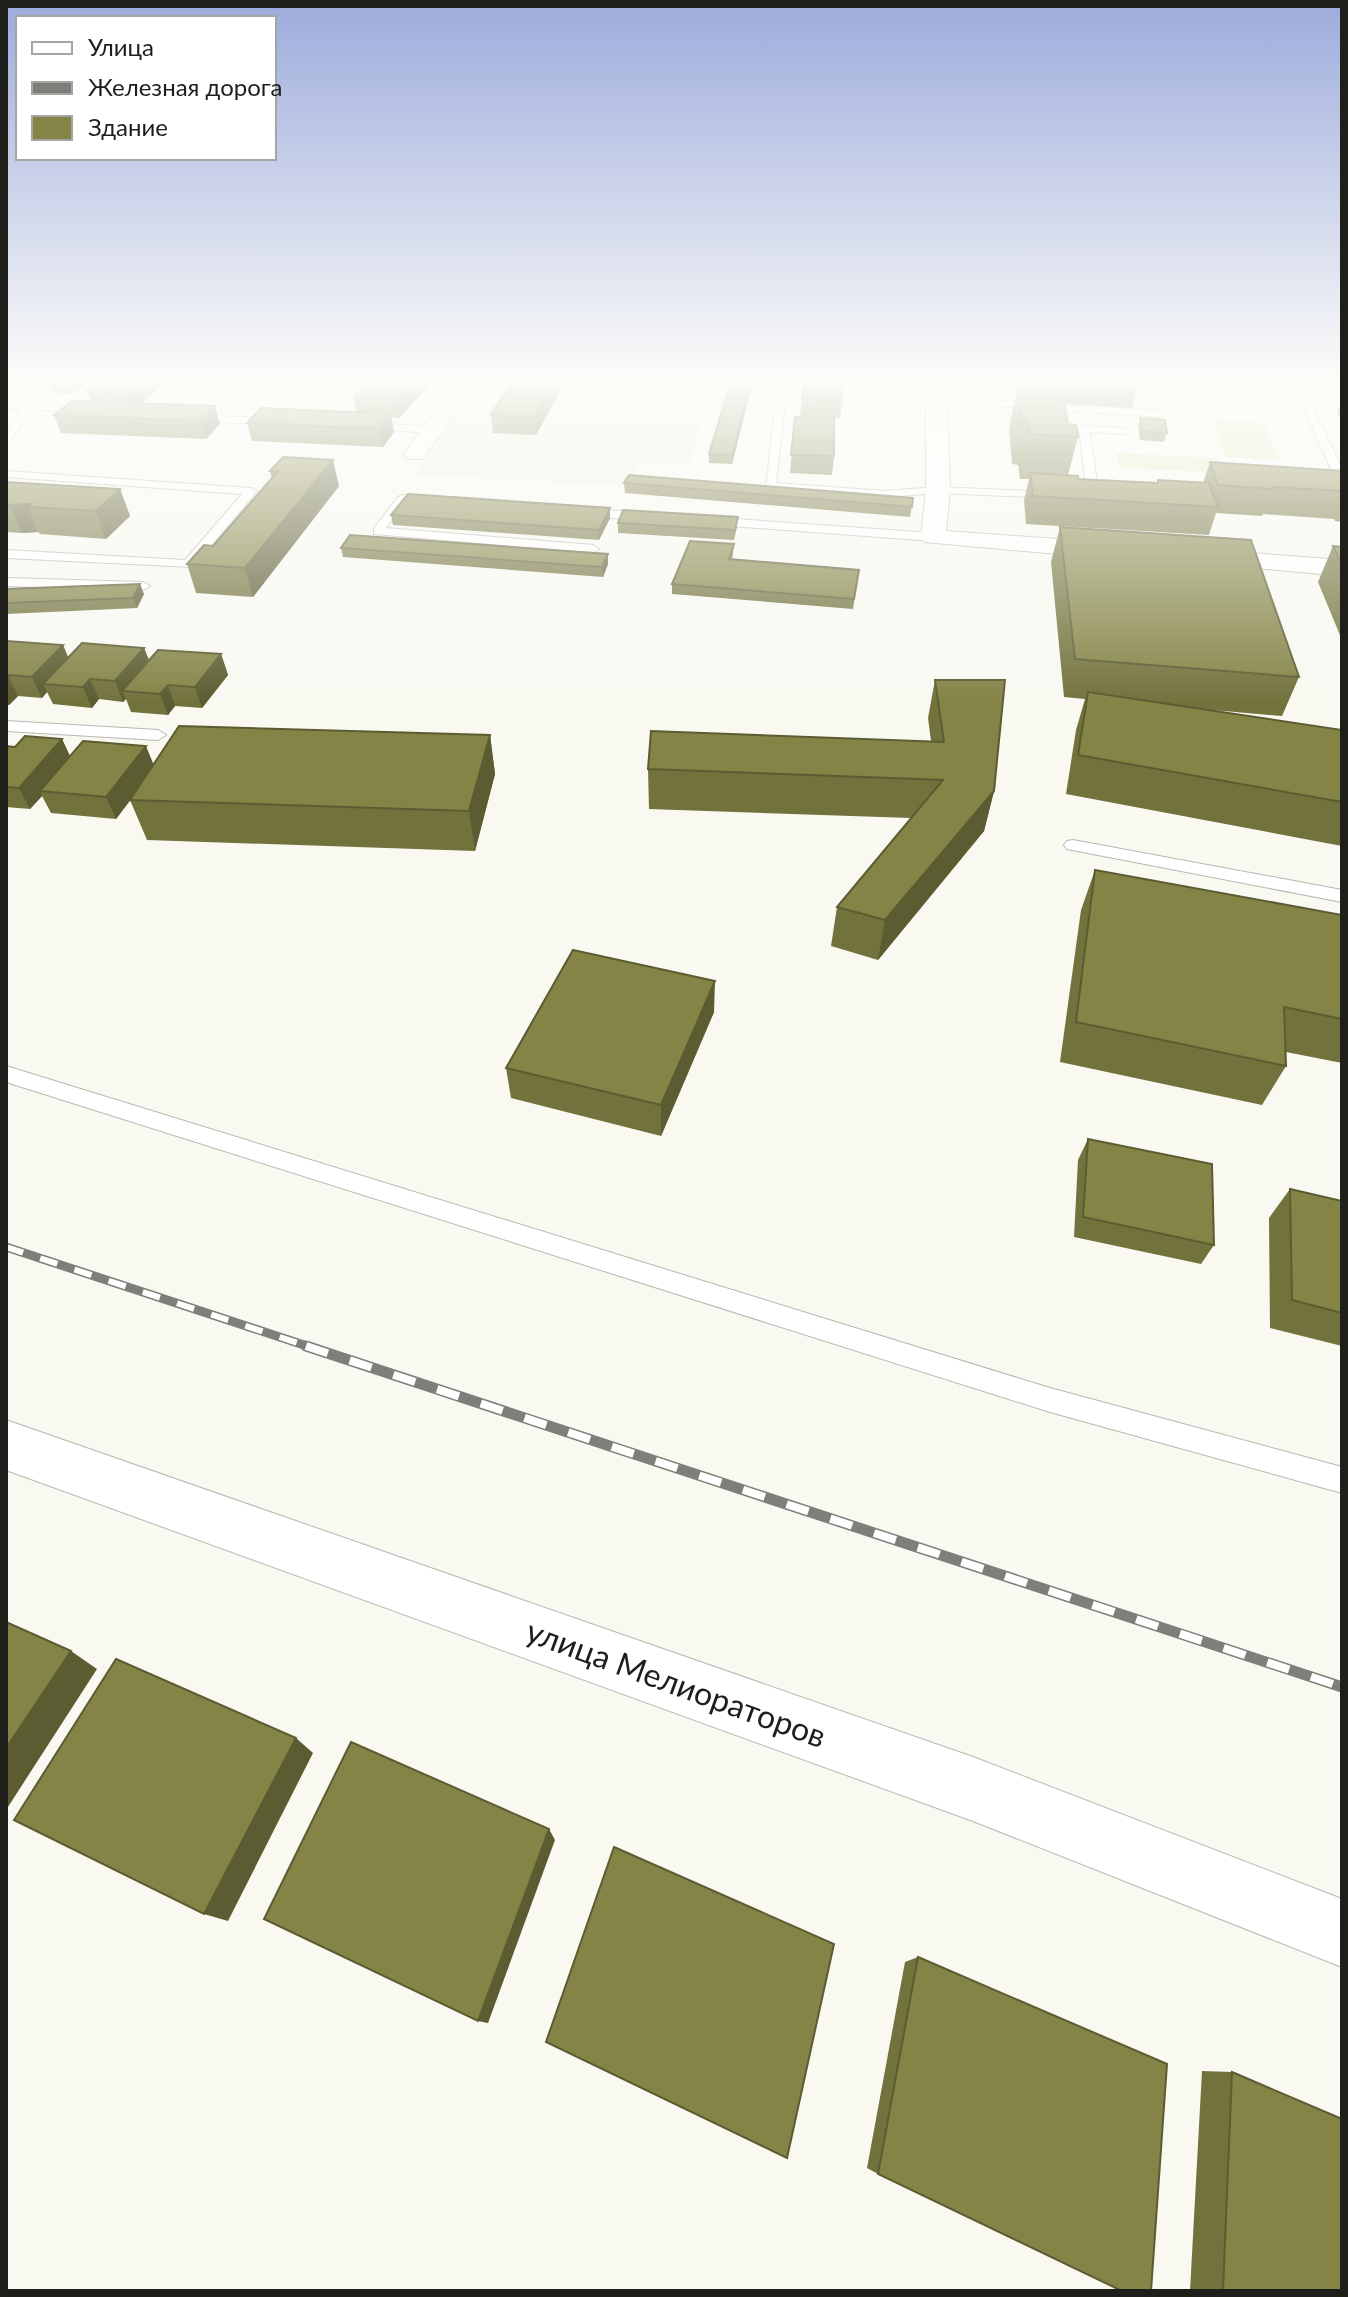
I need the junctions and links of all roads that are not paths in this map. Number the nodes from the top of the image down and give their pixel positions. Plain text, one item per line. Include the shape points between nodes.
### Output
1 (211, 488) edge
2 (802, 488) edge
3 (1098, 488) edge
4 (1326, 489) edge
5 (938, 490) junction
6 (1342, 490) edge
7 (1062, 495) edge
8 (1078, 495) edge
9 (449, 503) edge
10 (558, 510) edge
11 (668, 518) edge
12 (699, 520) edge
13 (933, 537) junction
14 (593, 549) edge
15 (1138, 552) edge
16 (6, 554) edge
17 (1169, 555) edge
18 (1342, 568) edge
19 (6, 582) edge
20 (143, 586) edge
21 (6, 726) edge
22 (158, 735) dead end
23 (1073, 845) dead end
24 (1342, 896) edge
25 (6, 1074) edge
26 (6, 1445) edge
27 (1342, 1480) edge
28 (1342, 1933) edge

1 - 16 lane via 251,491 188,564
2 - 5 lane via 885,494
3 - 8 lane via 1100,495
4 - 6 lane
5 - 7 lane
5 - 13 street
9 - 14 lane via 402,499 378,531
10 - 11 lane
12 - 13 lane
13 - 15 street
17 - 18 street
19 - 20 lane
21 - 22 lane
23 - 24 lane
25 - 27 lane via 1050,1400
26 - 28 street, улица Мелиораторов via 973,1789

